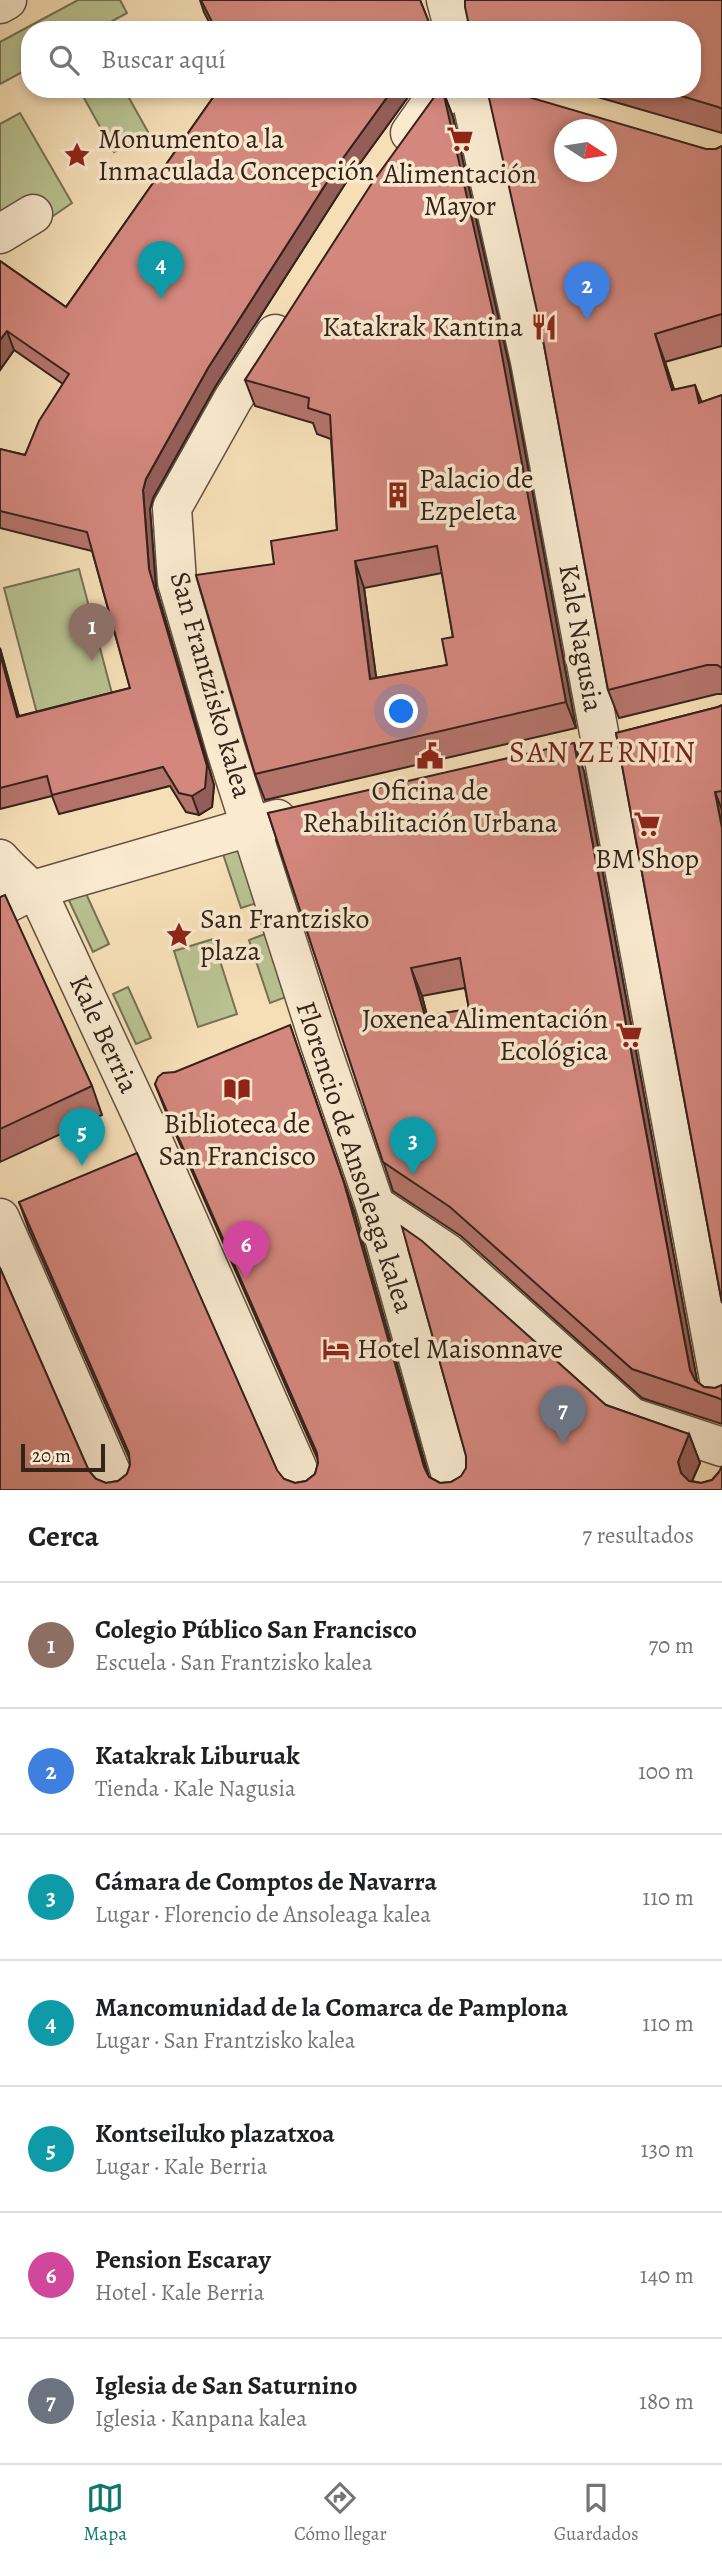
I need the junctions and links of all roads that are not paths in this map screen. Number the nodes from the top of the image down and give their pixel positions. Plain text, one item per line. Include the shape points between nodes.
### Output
1 (6, 0) edge
2 (446, 0) edge
3 (0, 3) edge
4 (452, 21) edge
5 (442, 98) edge
6 (489, 98) edge
7 (393, 156) edge
8 (33, 214) dead end
9 (0, 234) edge
10 (292, 307) edge
11 (641, 735) edge
12 (601, 745) junction
13 (562, 754) edge
14 (316, 810) edge
15 (251, 825) junction
16 (0, 859) edge
17 (33, 890) junction
18 (0, 907) edge
19 (313, 1024) junction
20 (277, 1038) edge
21 (166, 1080) edge
22 (131, 1093) junction
23 (375, 1205) junction
24 (0, 1218) edge
25 (722, 1395) edge
26 (720, 1464) edge
27 (119, 1490) edge
28 (307, 1490) edge
29 (455, 1490) edge

1 - 3 street
2 - 4 street
5 - 7 street via 429,106
6 - 12 street, Kale Nagusia via 530,361
8 - 9 street
10 - 15 street, San Frantzisko kalea via 233,399 173,508 177,582
11 - 12 street
12 - 13 street
12 - 25 street, Kale Nagusia
14 - 15 street
15 - 17 street
15 - 19 street, Florencio de Ansoleaga kalea
16 - 17 street, Kale Berria
17 - 18 street
17 - 22 street, Kale Berria
19 - 20 street
19 - 23 street, Florencio de Ansoleaga kalea
21 - 22 street
22 - 28 street, Kale Berria
23 - 26 street via 446,1252 632,1418
23 - 29 street, Florencio de Ansoleaga kalea
24 - 27 street

